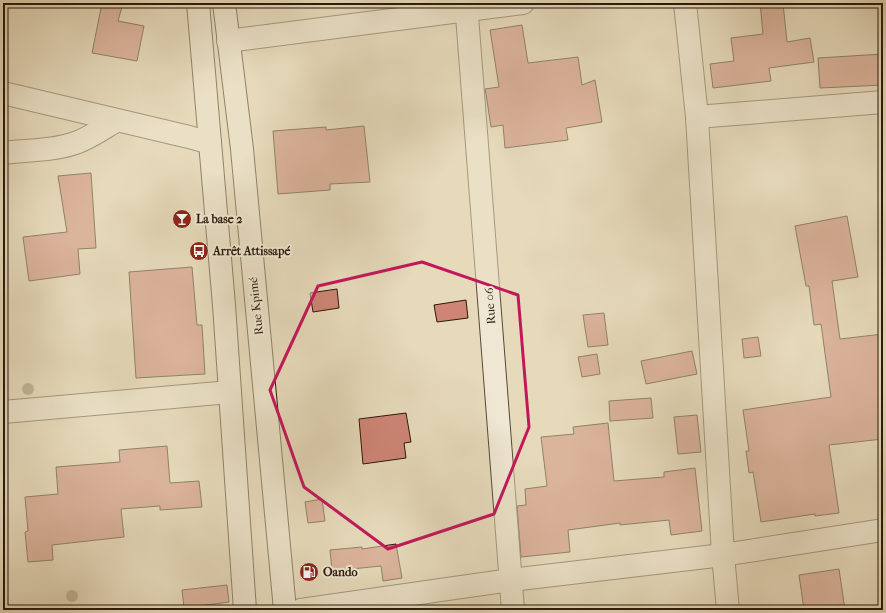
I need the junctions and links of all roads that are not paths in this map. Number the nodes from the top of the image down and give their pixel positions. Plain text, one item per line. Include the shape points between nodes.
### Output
1 (198, 3) edge
2 (224, 3) edge
3 (523, 3) edge
4 (685, 3) edge
5 (466, 7) edge
6 (228, 41) junction
7 (3, 93) edge
8 (883, 102) edge
9 (697, 117) junction
10 (116, 121) junction
11 (210, 144) junction
12 (3, 153) edge
13 (230, 392) junction
14 (3, 412) edge
15 (883, 530) edge
16 (723, 555) junction
17 (511, 580) junction
18 (245, 610) edge
19 (286, 610) edge
20 (301, 610) edge
21 (513, 610) edge
22 (728, 610) edge

1 - 11 street
2 - 6 street, Rue Kpimé
3 - 5 street
4 - 9 street
5 - 6 street
5 - 17 street, Rue 06
6 - 19 street, Rue Kpimé via 242,149
7 - 10 street
8 - 9 street
9 - 16 street
10 - 11 street
10 - 12 street via 70,145
11 - 13 street
13 - 14 street
13 - 18 street
15 - 16 street
16 - 17 street
16 - 22 street
17 - 20 street
17 - 21 street, Rue 06

